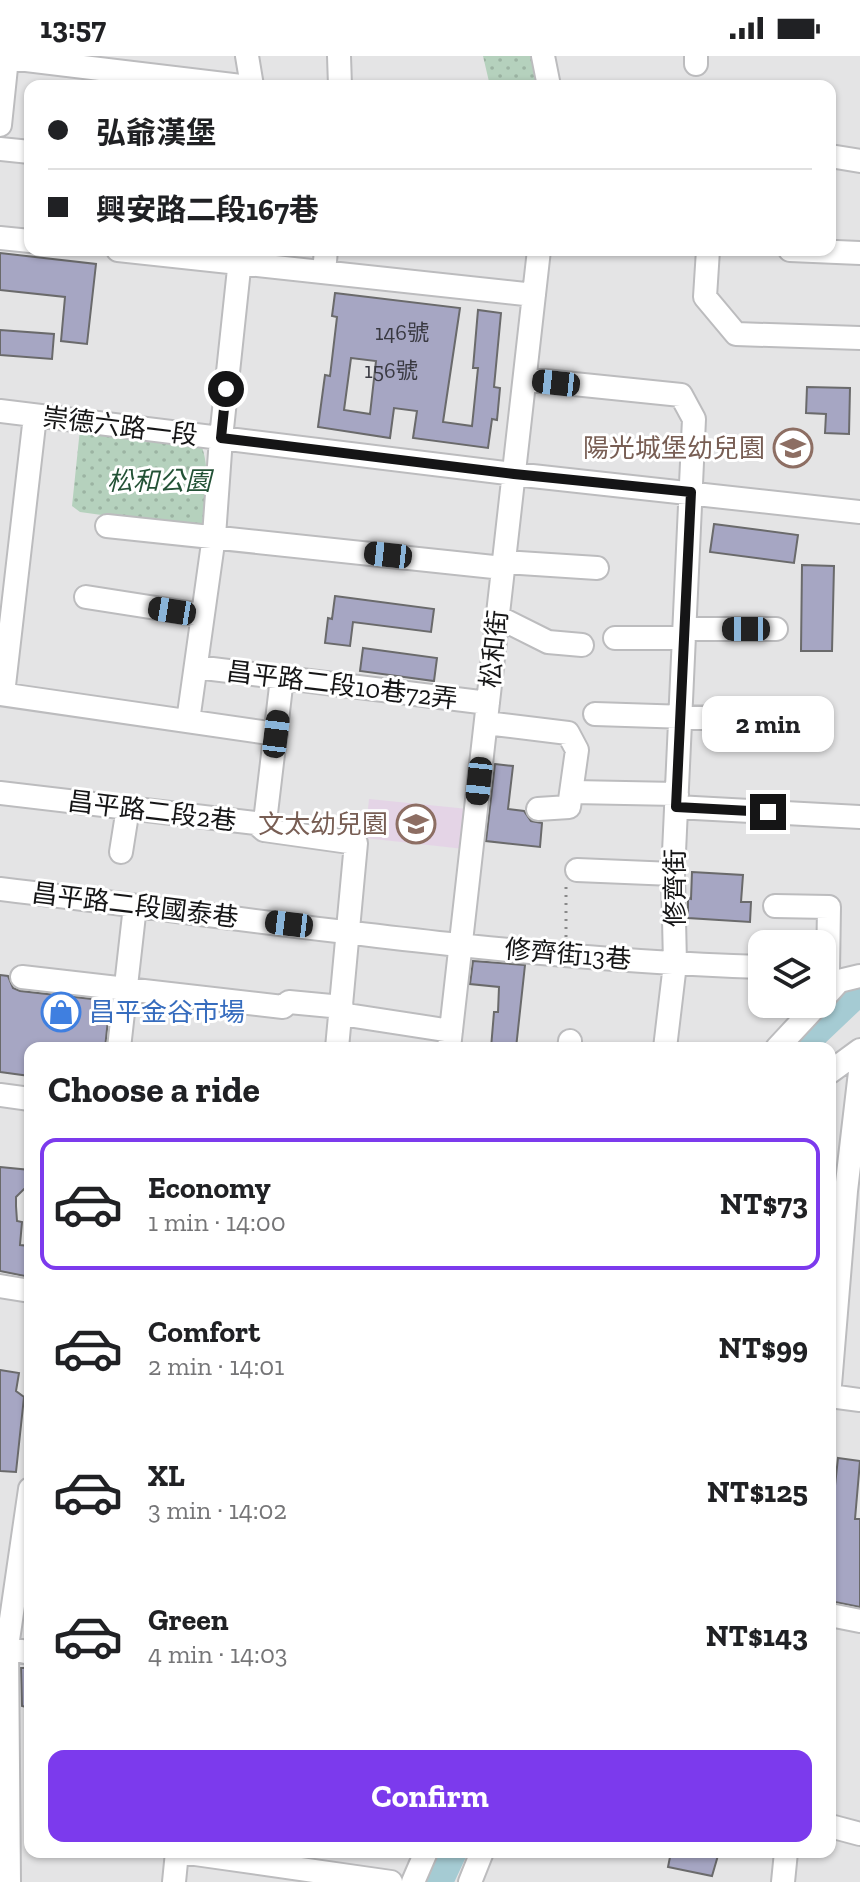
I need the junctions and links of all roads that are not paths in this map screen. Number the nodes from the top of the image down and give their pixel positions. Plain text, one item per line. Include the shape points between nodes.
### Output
1 (247, 56) edge
2 (339, 56) edge
3 (543, 56) edge
4 (4, 58) edge
5 (190, 80) edge
6 (251, 80) edge
7 (340, 80) edge
8 (548, 80) edge
9 (0, 125) edge
10 (0, 149) edge
11 (24, 151) edge
12 (836, 157) edge
13 (860, 161) edge
14 (0, 238) edge
15 (24, 240) edge
16 (836, 252) edge
17 (860, 253) edge
18 (241, 256) edge
19 (538, 256) edge
20 (708, 256) edge
21 (325, 261) edge
22 (534, 295) junction
23 (860, 338) edge
24 (525, 379) junction
25 (0, 411) edge
26 (35, 416) junction
27 (221, 438) junction
28 (514, 474) junction
29 (691, 492) junction
30 (860, 512) edge
31 (107, 526) dead end
32 (214, 536) junction
33 (504, 565) junction
34 (597, 568) dead end
35 (86, 597) dead end
36 (201, 615) junction
37 (498, 617) junction
38 (776, 629) dead end
39 (684, 633) junction
40 (615, 638) dead end
41 (582, 645) dead end
42 (196, 667) junction
43 (282, 678) junction
44 (1, 694) edge
45 (487, 713) junction
46 (595, 714) dead end
47 (681, 717) junction
48 (188, 721) junction
49 (811, 721) dead end
50 (276, 734) junction
51 (573, 792) junction
52 (0, 793) edge
53 (677, 800) junction
54 (128, 808) junction
55 (538, 809) dead end
56 (860, 817) edge
57 (264, 830) junction
58 (121, 852) dead end
59 (572, 874) road end
60 (673, 874) junction
61 (0, 889) edge
62 (135, 906) junction
63 (775, 906) dead end
64 (828, 930) edge
65 (350, 931) junction
66 (461, 944) junction
67 (675, 964) junction
68 (748, 967) edge
69 (836, 971) edge
70 (860, 974) edge
71 (22, 977) dead end
72 (836, 984) edge
73 (126, 988) junction
74 (342, 1011) junction
75 (805, 1018) edge
76 (450, 1040) edge
77 (120, 1042) edge
78 (338, 1042) edge
79 (666, 1042) edge
80 (783, 1042) edge
81 (860, 1050) edge
82 (836, 1068) edge
83 (860, 1075) edge
84 (0, 1095) edge
85 (24, 1098) edge
86 (839, 1276) junction
87 (0, 1286) edge
88 (860, 1289) edge
89 (24, 1290) edge
90 (836, 1312) edge
91 (836, 1397) edge
92 (860, 1400) edge
93 (24, 1518) edge
94 (17, 1552) edge
95 (836, 1616) edge
96 (860, 1621) edge
97 (4, 1647) edge
98 (24, 1652) edge
99 (836, 1828) edge
100 (860, 1834) edge
101 (178, 1858) edge
102 (221, 1858) edge
103 (423, 1858) edge
104 (480, 1858) edge
105 (785, 1858) edge
106 (9, 1882) edge
107 (174, 1882) edge
108 (391, 1882) edge
109 (413, 1882) edge
110 (470, 1882) edge
111 (783, 1882) edge

1 - 6 street
2 - 7 street
3 - 8 street
4 - 5 street
4 - 9 street
10 - 11 street
12 - 13 street
14 - 15 street
16 - 17 street
18 - 21 street
18 - 27 street
19 - 22 street, 松和街
20 - 23 street via 705,297 736,334
21 - 22 street
22 - 24 street, 松和街
24 - 28 street, 松和街
24 - 29 street, 修齊街 via 681,395 694,419
25 - 26 street, 崇德六路一段
26 - 27 street, 崇德六路一段
26 - 44 street
27 - 28 street, 崇德六路一段
27 - 32 street
28 - 29 street, 崇德六路一段
28 - 33 street, 松和街
29 - 30 street, 崇德六路一段
29 - 39 street, 修齊街
31 - 32 street
32 - 33 street
32 - 36 street
33 - 34 street
33 - 37 street, 松和街
35 - 36 street
36 - 42 street
37 - 41 street via 548,642
37 - 45 street, 松和街
38 - 39 street
39 - 40 street
39 - 47 street, 修齊街
42 - 43 street, 昌平路二段10巷72弄
42 - 48 street
43 - 45 street, 昌平路二段10巷72弄
43 - 50 street
44 - 48 street
45 - 51 street, 昌平路二段10巷72弄 via 568,733 577,750
45 - 66 street, 松和街
46 - 47 street
47 - 49 street
47 - 53 street, 修齊街
48 - 50 street
50 - 57 street
51 - 53 street
51 - 55 street via 569,807
52 - 54 street, 昌平路二段2巷
53 - 56 street
53 - 60 street, 修齊街
54 - 57 street, 昌平路二段2巷 via 256,823
54 - 58 street
57 - 65 street, 昌平路二段2巷 via 356,843
59 - 60 street
60 - 67 street, 修齊街
61 - 62 street, 昌平路二段國泰巷
62 - 65 street, 昌平路二段國泰巷
62 - 73 street
63 - 64 street via 829,907
65 - 66 street, 昌平路二段國泰巷
65 - 74 street
66 - 67 street, 修齊街13巷
66 - 76 street, 松和街
67 - 68 street, 修齊街13巷
67 - 79 street, 修齊街
69 - 70 street
70 - 72 street
71 - 73 street
73 - 74 street
73 - 77 street
74 - 76 street
74 - 78 street
75 - 80 street
81 - 82 street
83 - 86 street
84 - 85 street
86 - 88 street
86 - 90 street
87 - 89 street
91 - 92 street
93 - 94 street
94 - 97 street
95 - 96 street
97 - 98 street
97 - 106 street
99 - 100 street
101 - 107 street
102 - 108 street
103 - 109 street
104 - 110 street
105 - 111 street

